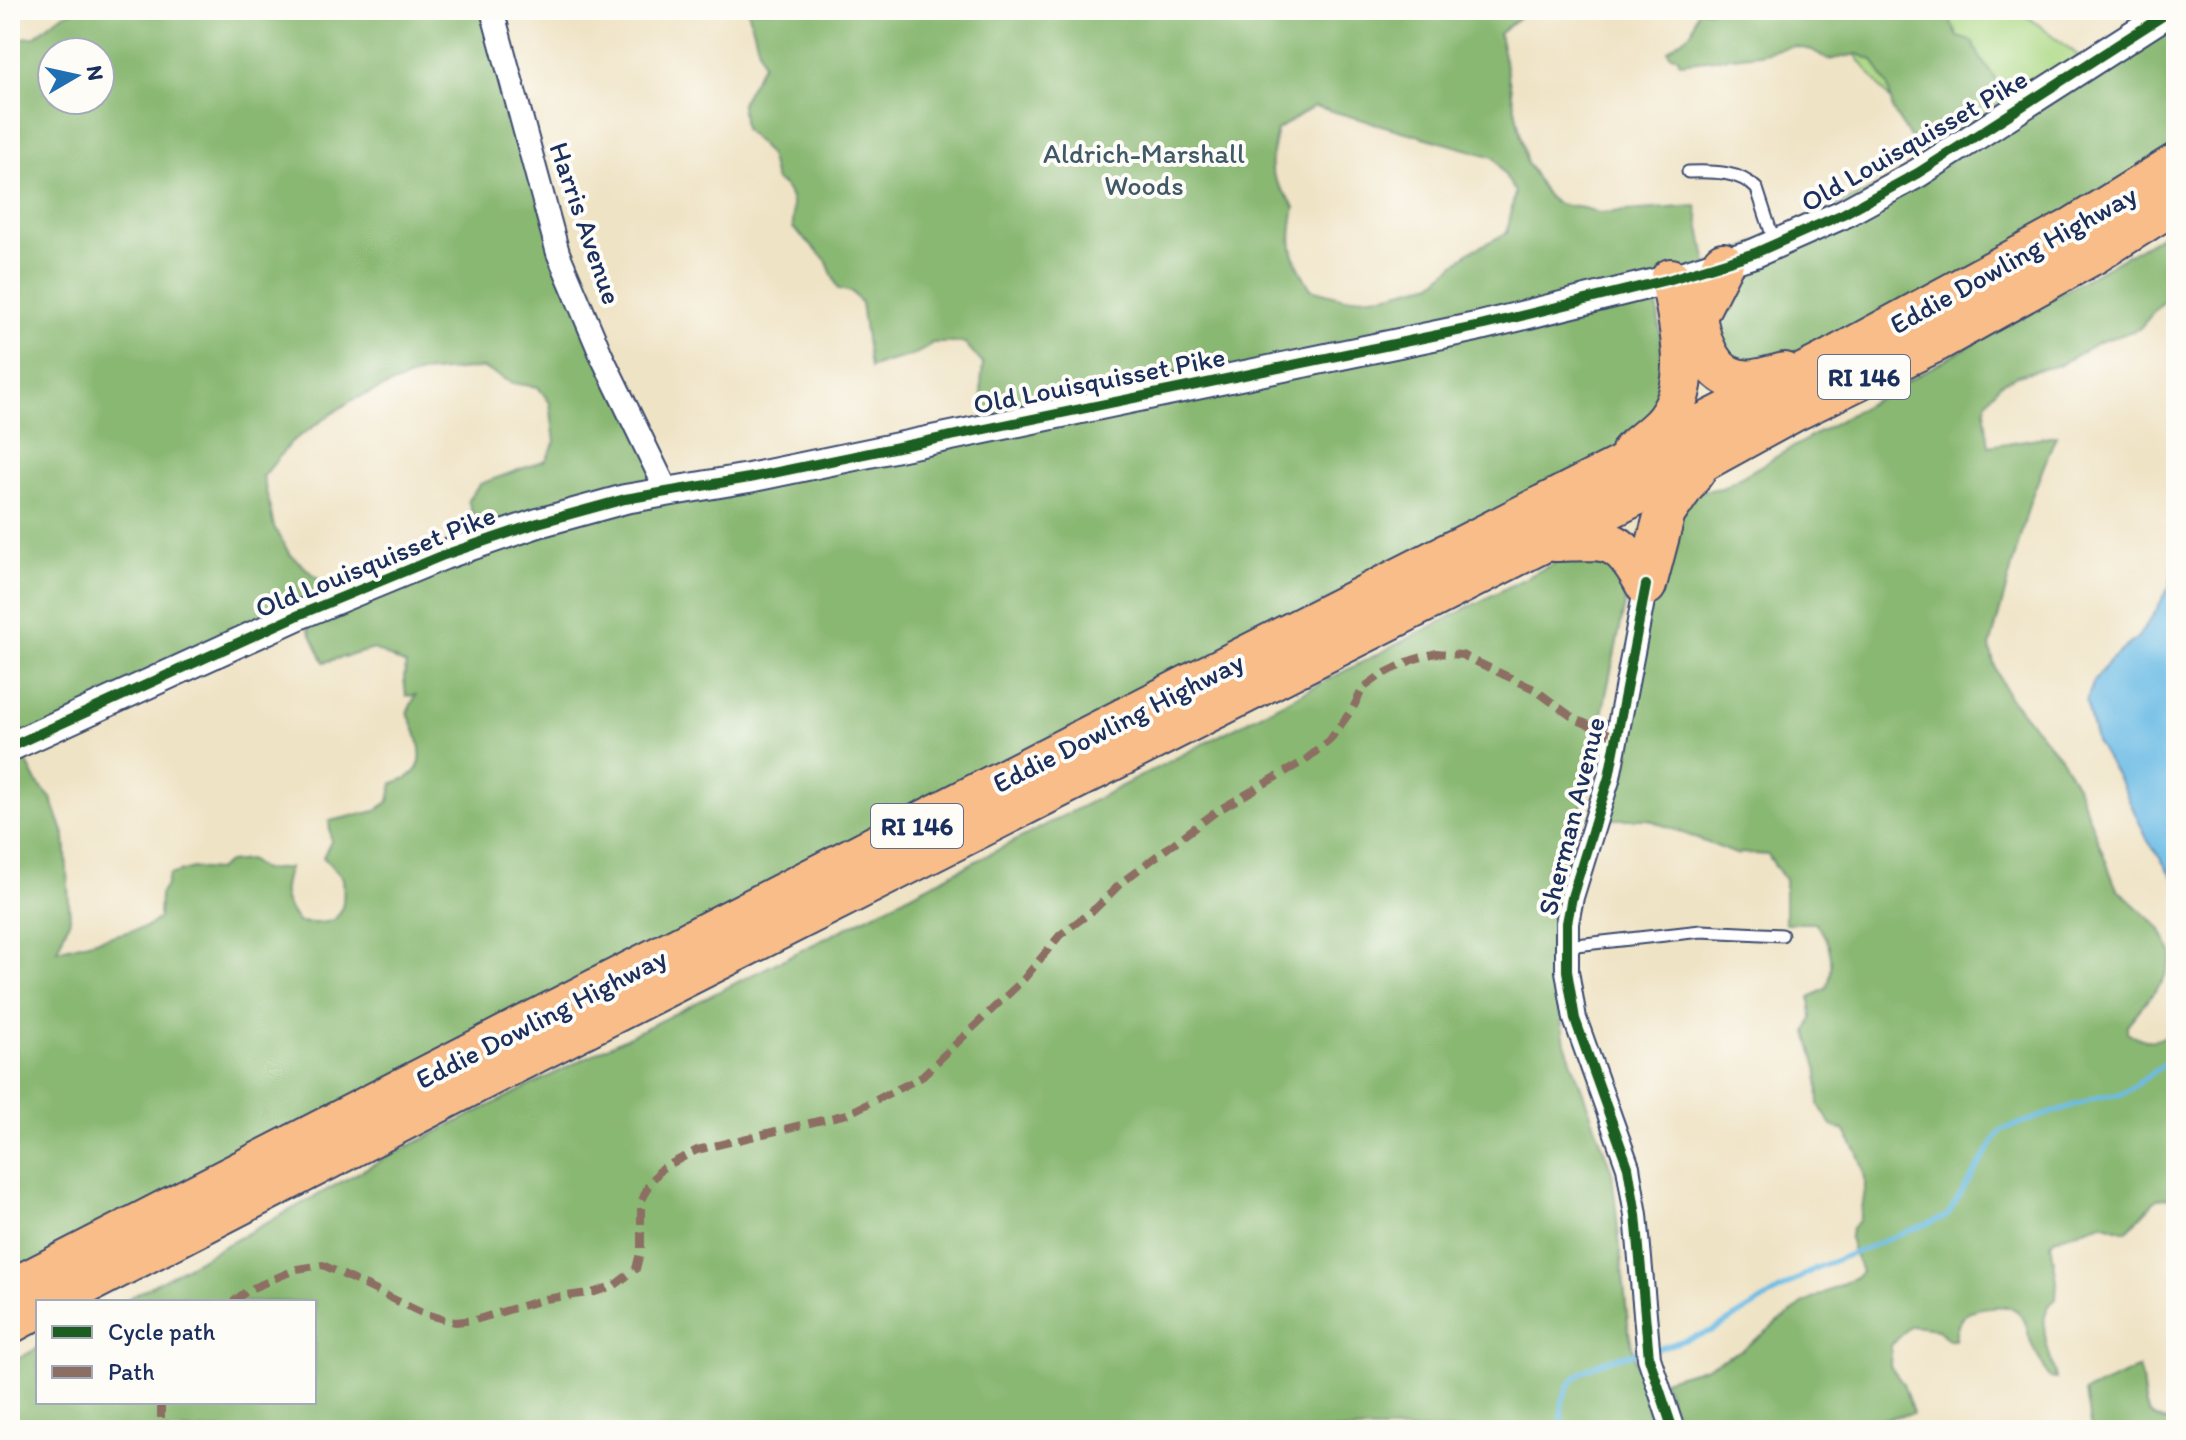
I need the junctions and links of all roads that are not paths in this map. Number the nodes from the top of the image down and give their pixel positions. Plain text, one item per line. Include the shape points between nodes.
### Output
1 (492, 10) edge
2 (2172, 10) edge
3 (2176, 164) edge
4 (1688, 172) dead end
5 (2176, 202) edge
6 (1775, 245) junction
7 (1694, 272) junction
8 (1824, 363) junction
9 (1701, 462) junction
10 (1607, 475) junction
11 (667, 491) junction
12 (1546, 541) junction
13 (1646, 585) junction
14 (10, 747) edge
15 (1782, 935) dead end
16 (1567, 946) junction
17 (10, 1290) edge
18 (55, 1300) edge
19 (36, 1309) edge
20 (10, 1323) edge
21 (1673, 1430) edge

1 - 11 street, Harris Avenue via 558,253
2 - 6 street, Old Louisquisset Pike via 1918,173
3 - 8 highway, Eddie Dowling Highway / RI 146 via 2071,229
4 - 6 lane via 1710,171 1751,183
5 - 9 highway, Eddie Dowling Highway / RI 146 via 1937,341
6 - 7 street, Old Louisquisset Pike
7 - 8 highway via 1701,342 1718,370 1751,381
7 - 10 highway via 1680,392 1662,424
7 - 11 street, Old Louisquisset Pike via 1308,364
8 - 10 highway, Eddie Dowling Highway / RI 146
9 - 12 highway, Eddie Dowling Highway / RI 146
9 - 13 highway via 1665,513
10 - 17 highway, Eddie Dowling Highway / RI 146
11 - 14 street, Old Louisquisset Pike via 538,523 444,555
12 - 13 highway via 1610,541 1633,561
12 - 18 highway, Eddie Dowling Highway / RI 146
13 - 16 street, Sherman Avenue via 1609,777 1572,897
15 - 16 lane via 1701,931
16 - 21 street, Sherman Avenue via 1569,998 1628,1167 1649,1358
19 - 20 highway

